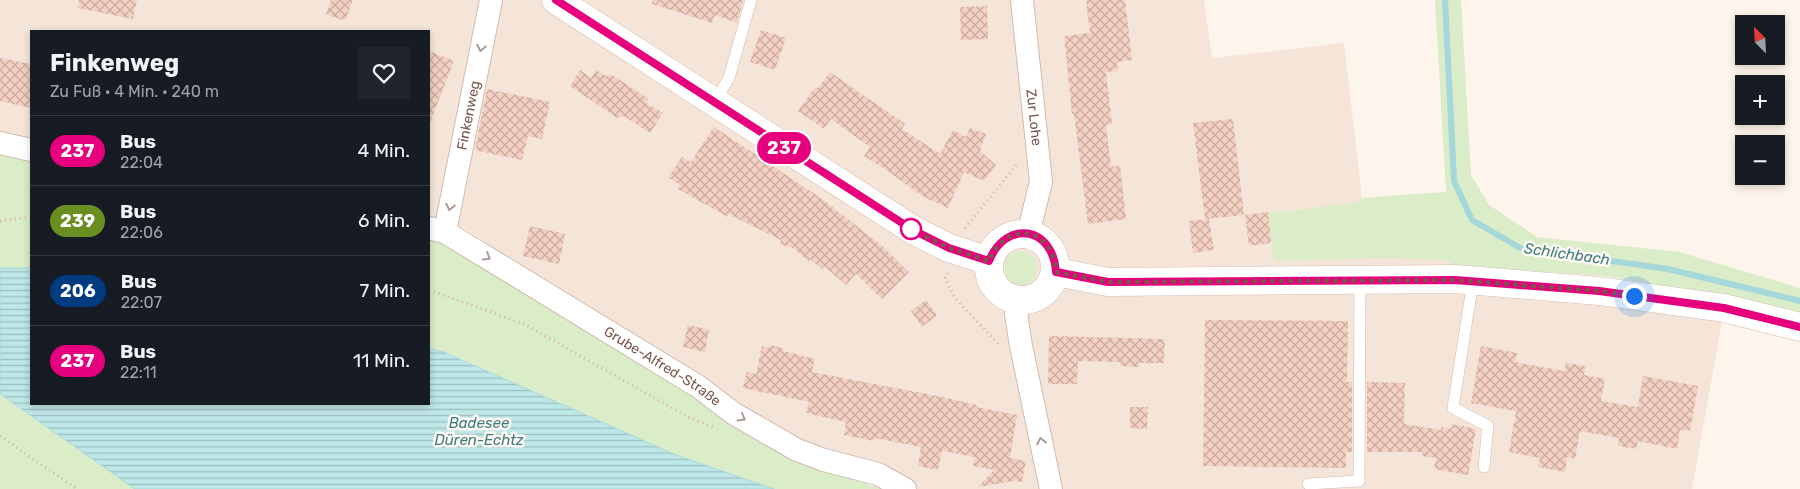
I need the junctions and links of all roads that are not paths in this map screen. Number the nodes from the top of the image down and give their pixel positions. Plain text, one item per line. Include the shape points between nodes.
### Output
1 (491, 0) edge
2 (556, 0) edge
3 (751, 0) edge
4 (1022, 0) edge
5 (714, 103) junction
6 (0, 144) edge
7 (30, 150) edge
8 (437, 230) edge
9 (1028, 234) junction
10 (989, 261) junction
11 (1056, 272) junction
12 (1360, 280) junction
13 (1473, 281) junction
14 (1022, 300) junction
15 (1800, 327) edge
16 (1484, 467) dead end
17 (1308, 484) dead end
18 (905, 489) edge
19 (1051, 489) edge

1 -> 8 street, Finkenweg
2 - 5 street
3 - 5 lane via 729,78
4 - 9 street, Zur Lohe via 1041,182
5 - 10 street via 913,230 954,250
6 - 7 street
8 -> 18 street, Grube-Alfred-Straße via 797,450 878,474
9 - 10 street via 1015,234 1003,239
9 - 11 street via 1040,238 1050,247
10 - 14 street via 990,275 996,288 1008,297
11 - 12 street via 1108,282
11 - 14 street via 1044,292
12 - 13 street
12 - 17 lane via 1359,481
13 - 15 street via 1599,291 1724,308
13 - 16 lane via 1453,408 1488,426
19 -> 14 street via 1016,314

